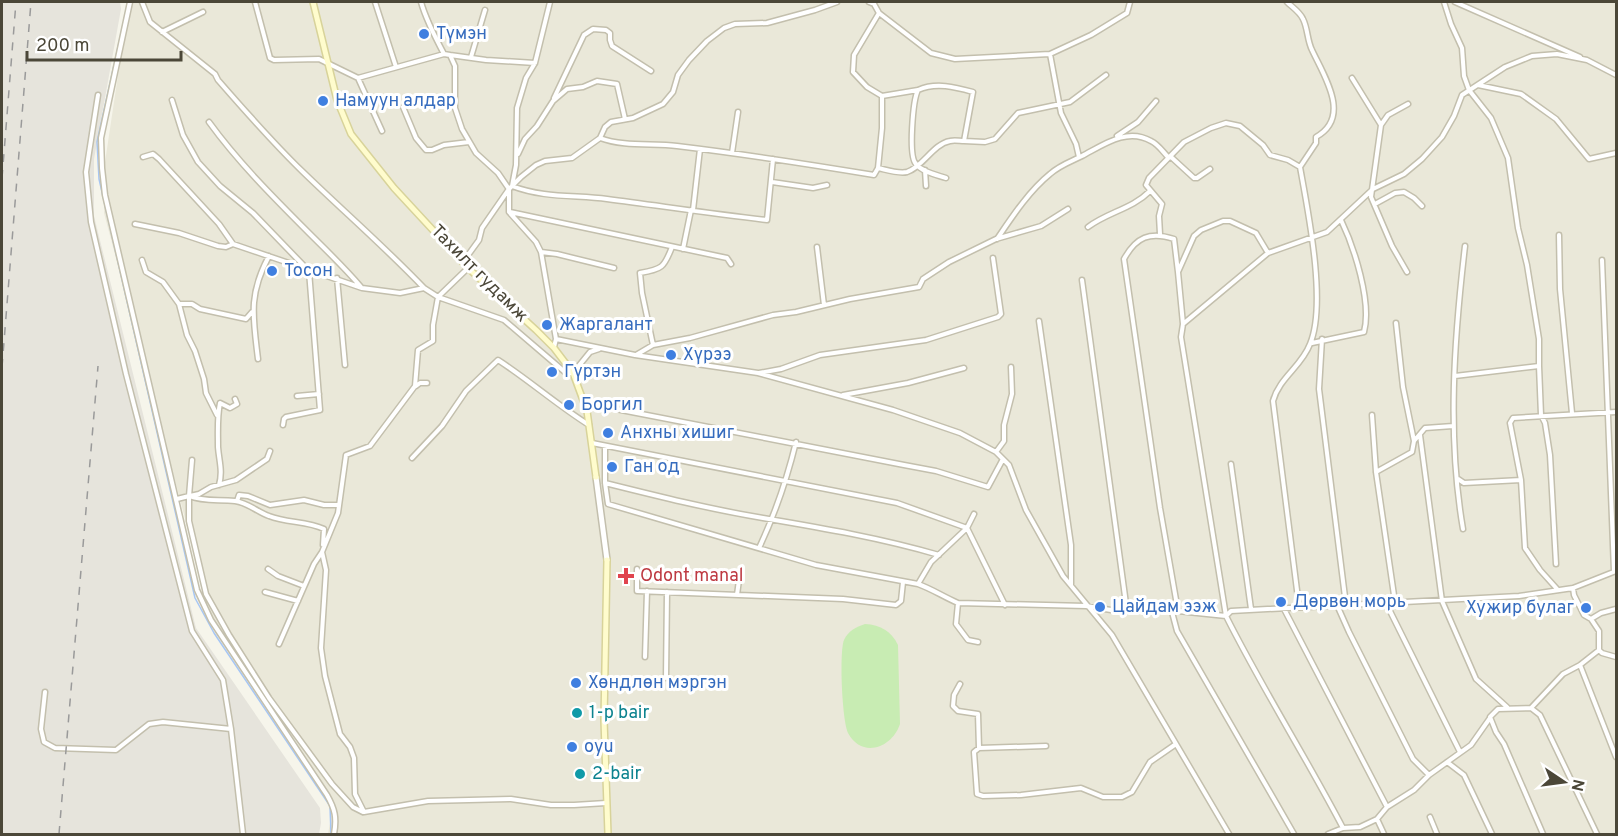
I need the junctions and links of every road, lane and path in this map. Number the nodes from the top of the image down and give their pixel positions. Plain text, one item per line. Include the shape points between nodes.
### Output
1 (130, 2) edge
2 (142, 2) edge
3 (255, 2) edge
4 (313, 2) edge
5 (375, 2) edge
6 (421, 2) edge
7 (550, 2) edge
8 (814, 2) edge
9 (837, 2) edge
10 (869, 2) edge
11 (1130, 2) edge
12 (1287, 2) edge
13 (1444, 2) edge
14 (1455, 2) edge
15 (485, 10) dead end
16 (814, 10) junction
17 (203, 12) dead end
18 (879, 13) junction
19 (162, 32) junction
20 (444, 54) junction
21 (1050, 54) junction
22 (450, 55) junction
23 (471, 57) junction
24 (1587, 60) junction
25 (327, 62) junction
26 (535, 63) junction
27 (396, 67) junction
28 (651, 71) dead end
29 (1106, 75) dead end
30 (1617, 75) edge
31 (358, 78) junction
32 (1352, 78) dead end
33 (1478, 84) junction
34 (918, 90) junction
35 (1469, 90) junction
36 (98, 94) dead end
37 (882, 96) junction
38 (172, 100) dead end
39 (1156, 101) dead end
40 (1059, 104) junction
41 (1408, 104) dead end
42 (549, 106) junction
43 (403, 107) dead end
44 (738, 112) dead end
45 (626, 119) junction
46 (209, 122) dead end
47 (1381, 125) junction
48 (382, 131) dead end
49 (600, 138) junction
50 (1110, 140) junction
51 (964, 141) junction
52 (470, 142) junction
53 (700, 149) junction
54 (732, 153) junction
55 (1617, 153) edge
56 (1169, 156) junction
57 (143, 157) dead end
58 (516, 157) junction
59 (1079, 157) junction
60 (773, 159) junction
61 (916, 165) junction
62 (1300, 167) junction
63 (878, 168) junction
64 (1210, 169) dead end
65 (926, 170) junction
66 (946, 178) dead end
67 (771, 182) junction
68 (827, 185) dead end
69 (926, 186) dead end
70 (511, 187) junction
71 (1373, 189) junction
72 (1150, 192) junction
73 (1375, 204) junction
74 (1422, 206) dead end
75 (692, 210) junction
76 (1068, 210) dead end
77 (510, 212) junction
78 (1341, 220) junction
79 (135, 224) dead end
80 (1088, 227) dead end
81 (1160, 234) junction
82 (1559, 235) dead end
83 (1310, 237) junction
84 (996, 239) junction
85 (233, 244) junction
86 (1465, 246) dead end
87 (817, 247) dead end
88 (672, 248) junction
89 (683, 249) junction
90 (541, 252) junction
91 (1268, 253) junction
92 (269, 256) junction
93 (993, 258) dead end
94 (142, 260) dead end
95 (1602, 260) dead end
96 (463, 262) junction
97 (730, 264) dead end
98 (468, 268) junction
99 (614, 268) dead end
100 (309, 271) junction
101 (1178, 272) junction
102 (1407, 272) dead end
103 (337, 278) junction
104 (1082, 280) dead end
105 (362, 288) junction
106 (424, 288) junction
107 (438, 297) junction
108 (179, 304) junction
109 (824, 305) junction
110 (252, 312) junction
111 (1039, 321) dead end
112 (1396, 323) dead end
113 (1183, 324) junction
114 (556, 339) junction
115 (1323, 339) junction
116 (1311, 344) junction
117 (653, 345) junction
118 (554, 348) junction
119 (600, 348) junction
120 (635, 356) junction
121 (258, 359) dead end
122 (345, 365) dead end
123 (1539, 366) junction
124 (1011, 367) dead end
125 (964, 368) dead end
126 (573, 373) junction
127 (758, 373) junction
128 (1455, 376) junction
129 (427, 383) dead end
130 (415, 386) junction
131 (319, 394) junction
132 (297, 396) dead end
133 (839, 396) junction
134 (235, 399) dead end
135 (585, 403) junction
136 (1617, 412) edge
137 (1572, 413) junction
138 (1608, 414) junction
139 (217, 415) junction
140 (1372, 415) dead end
141 (1541, 415) junction
142 (283, 425) dead end
143 (589, 425) junction
144 (1453, 426) junction
145 (1420, 435) junction
146 (1414, 441) junction
147 (796, 442) junction
148 (592, 443) junction
149 (605, 446) junction
150 (270, 451) dead end
151 (996, 452) junction
152 (411, 458) dead end
153 (1003, 459) junction
154 (192, 460) dead end
155 (1231, 464) dead end
156 (1376, 472) junction
157 (596, 477) joint
158 (1458, 479) junction
159 (1521, 480) junction
160 (787, 481) junction
161 (605, 483) junction
162 (219, 485) junction
163 (189, 496) junction
164 (177, 499) junction
165 (237, 501) junction
166 (339, 505) junction
167 (974, 514) dead end
168 (773, 519) junction
169 (967, 528) junction
170 (1463, 529) dead end
171 (759, 548) junction
172 (322, 552) junction
173 (939, 555) junction
174 (607, 560) joint
175 (1556, 564) dead end
176 (268, 569) dead end
177 (637, 569) dead end
178 (1615, 571) edge
179 (728, 577) dead end
180 (903, 582) junction
181 (918, 584) junction
182 (1071, 585) junction
183 (304, 586) junction
184 (1573, 588) junction
185 (1558, 590) junction
186 (647, 591) junction
187 (265, 592) dead end
188 (667, 592) junction
189 (737, 595) junction
190 (298, 601) junction
191 (1442, 601) junction
192 (1395, 602) junction
193 (958, 603) junction
194 (1386, 603) junction
195 (1006, 605) junction
196 (1337, 605) junction
197 (1346, 605) junction
198 (1086, 606) junction
199 (1299, 606) junction
200 (1283, 607) junction
201 (1251, 609) junction
202 (1617, 609) edge
203 (1127, 611) junction
204 (1172, 612) junction
205 (1178, 612) junction
206 (1226, 616) junction
207 (1591, 619) junction
208 (978, 642) dead end
209 (279, 644) dead end
210 (1599, 650) junction
211 (645, 657) dead end
212 (1617, 657) edge
213 (1580, 665) junction
214 (666, 678) dead end
215 (960, 684) dead end
216 (45, 692) dead end
217 (1508, 707) junction
218 (1531, 708) junction
219 (1490, 717) junction
220 (231, 729) junction
221 (1176, 744) junction
222 (1046, 746) dead end
223 (979, 748) junction
224 (1460, 752) junction
225 (1617, 757) edge
226 (1447, 762) junction
227 (1429, 775) junction
228 (606, 803) junction
229 (1387, 807) junction
230 (364, 812) junction
231 (1430, 817) dead end
232 (1377, 819) junction
233 (1343, 828) junction
234 (243, 834) edge
235 (334, 834) edge
236 (608, 834) edge
237 (1229, 834) edge
238 (1294, 834) edge
239 (1329, 834) edge
240 (1384, 834) edge
241 (1437, 834) edge
242 (1492, 834) edge
243 (1543, 834) edge
244 (1597, 834) edge

1 - 164 street via 101,138 102,168 105,195
2 - 19 street via 150,22
3 - 25 street via 270,58
4 - 25 main road, Тахилт гудамж
5 - 27 street
6 - 20 street
7 - 26 street
8 - 16 street
9 - 16 street
10 - 18 street
11 - 21 street via 1127,13
12 - 62 street via 1302,16 1307,39 1329,83 1333,102 1332,123 1316,137 1316,144
13 - 35 street via 1461,48
14 - 24 street
15 - 23 street
16 - 45 street via 767,23 724,28 689,60 663,104
17 - 19 street
18 - 21 street via 931,53 955,59
18 - 37 street via 854,55 853,72
19 - 106 street via 215,74 262,131
20 - 22 street
20 - 27 street
21 - 40 street
22 - 23 street
22 - 52 street via 455,66 455,108
23 - 26 street
24 - 30 street
24 - 33 street via 1557,54 1532,56
25 - 31 street
25 - 96 main road, Тахилт гудамж via 351,134 394,188
26 - 58 street via 517,108
27 - 31 street
28 - 42 street via 612,46 606,30 593,29 584,35
29 - 40 street via 1070,102
31 - 48 street
32 - 47 street
33 - 35 street
33 - 55 street via 1521,94 1556,119 1589,159
34 - 37 street
34 - 51 street via 953,86 973,92
34 - 61 street via 912,124
35 - 71 street via 1462,95 1442,137 1422,159 1404,174
35 - 123 street via 1491,118 1509,158 1539,339
36 - 220 street via 86,172 91,222 192,631 223,680
37 - 63 street
38 - 100 street via 183,135 198,162
39 - 50 street via 1138,122
40 - 51 street via 1018,113 995,139
40 - 59 street
41 - 47 street via 1388,115
42 - 45 street via 567,89 597,81 611,82 617,84
42 - 58 street
43 - 52 street via 416,138 426,150
44 - 54 street
45 - 49 street via 611,122
46 - 105 street via 227,147
47 - 71 street
49 - 53 street
49 - 70 street via 572,158 536,165
50 - 56 street via 1135,136 1151,141
50 - 59 street
51 - 61 street via 948,141
52 - 70 street
53 - 54 street
53 - 75 street
54 - 60 street
56 - 62 street via 1184,142 1226,123 1240,126 1270,155
56 - 64 street via 1194,178
56 - 72 street via 1149,178 1146,185
57 - 85 street via 153,154 159,159
58 - 70 street
59 - 84 street via 1048,175
60 - 63 street via 874,175
60 - 67 street
61 - 63 street via 908,172
61 - 65 street
62 - 83 street
65 - 66 street
65 - 69 street
67 - 68 street via 813,188
67 - 75 street via 767,220
70 - 75 street
70 - 77 street
70 - 96 street
71 - 73 street via 1371,197
71 - 78 street
72 - 80 street via 1132,206
72 - 81 street via 1162,204
73 - 74 street via 1404,192
73 - 102 street
75 - 89 street
76 - 84 street via 1041,226
77 - 88 street
77 - 90 street
78 - 83 street via 1327,232
78 - 115 street via 1357,262 1365,327 1364,332
79 - 85 street via 218,246
81 - 101 street via 1174,238
81 - 205 street via 1132,245 1124,259
82 - 137 street
83 - 91 street
83 - 116 street via 1317,289
84 - 109 street via 949,262 923,279 919,287
85 - 92 street
86 - 128 street
87 - 109 street
88 - 89 street
88 - 117 street via 660,269 640,273
89 - 97 street via 728,258
90 - 99 street
90 - 114 street
91 - 101 street via 1256,232 1223,221 1194,236
91 - 113 street
92 - 100 street
92 - 110 street via 259,274
93 - 127 street via 999,289 998,318 926,340 820,355
94 - 108 street via 146,272 163,282
95 - 138 street
96 - 98 main road, Тахилт гудамж
98 - 107 street
98 - 118 main road, Тахилт гудамж
100 - 103 street
100 - 131 street
101 - 113 street
103 - 105 street
103 - 122 street
104 - 203 street
105 - 106 street via 400,293
106 - 107 street
107 - 126 street via 504,320 564,373
107 - 130 street via 433,341 418,350
108 - 110 street via 246,319
108 - 139 street via 206,393
109 - 117 street
110 - 121 street
111 - 182 street via 1071,545
112 - 146 street
113 - 206 street via 1180,337
114 - 118 street
114 - 119 street
115 - 116 street
115 - 197 street via 1319,389
116 - 199 street via 1275,390 1272,401
117 - 120 street
118 - 126 main road, Тахилт гудамж
119 - 120 street
119 - 126 street via 590,352
120 - 127 street
123 - 128 street
123 - 141 street
124 - 151 street via 1012,394 1004,441
125 - 133 street
126 - 135 main road, Тахилт гудамж
127 - 133 street
128 - 144 street
129 - 130 street
130 - 166 street via 370,446 346,455
131 - 132 street
131 - 142 street via 320,410 286,417
133 - 151 street via 960,433
134 - 139 street via 234,407 220,403
135 - 143 main road, Тахилт гудамж
135 - 147 street
136 - 138 street
137 - 138 street
137 - 141 street
138 - 178 street
139 - 162 street via 222,470
140 - 156 street
141 - 159 street via 1513,418 1510,423
141 - 175 street via 1550,455
143 - 148 main road, Тахилт гудамж
143 - 152 street via 498,360 466,391 442,426
144 - 145 street via 1425,428
144 - 158 street
145 - 146 street
145 - 191 street
146 - 156 street via 1412,452
147 - 153 street via 936,471 988,487
147 - 160 street
148 - 149 street
148 - 157 main road, Тахилт гудамж
149 - 160 street
149 - 161 street
150 - 162 street via 267,459 242,477
151 - 153 street
153 - 182 street via 1009,465 1026,510 1062,576
154 - 163 street
155 - 201 street
156 - 192 street
157 - 174 street, Тахилт гудамж
158 - 159 street via 1464,483
158 - 170 street
159 - 185 street via 1525,548
160 - 168 street
160 - 169 street via 897,503
161 - 168 street
161 - 171 street via 608,504
162 - 163 street
163 - 164 street
163 - 165 street via 207,501
163 - 230 street via 189,521 206,594 217,615 269,698 332,784 353,807
164 - 235 street via 200,599 335,809
165 - 166 street via 239,495 270,505 304,500
165 - 172 street via 271,517 316,525 324,530
166 - 172 street
167 - 169 street
168 - 171 street
168 - 173 street
169 - 173 street
169 - 195 street
171 - 180 street via 816,566
172 - 183 street
172 - 230 street via 326,570 321,648 325,676 340,734 354,758 354,794
173 - 181 street
174 - 228 main road
176 - 183 street
177 - 186 street via 636,591
178 - 184 street
179 - 189 street via 739,580
180 - 181 street
180 - 189 street via 901,601 896,605
181 - 193 street
182 - 198 street
183 - 190 street
184 - 185 street
184 - 207 street via 1584,615
185 - 191 street
186 - 188 street
186 - 211 street
187 - 190 street
188 - 189 street
188 - 214 street
190 - 209 street
191 - 192 street
191 - 217 street via 1476,679
192 - 194 street
193 - 195 street
193 - 208 street via 956,624 968,640
194 - 197 street
194 - 224 street
195 - 198 street
196 - 197 street
196 - 199 street
196 - 227 street via 1413,759
198 - 203 street
198 - 221 street via 1112,635
199 - 200 street
200 - 201 street
200 - 229 street
201 - 206 street via 1231,611
202 - 207 street
203 - 204 street
204 - 205 street
204 - 238 street via 1177,631
205 - 206 street
206 - 233 street
207 - 210 street via 1599,631
210 - 212 street
210 - 213 street
213 - 218 street via 1563,674
213 - 225 street
215 - 223 street via 954,706 958,711 978,714
216 - 220 street via 41,729 44,742 55,748 116,750 149,724 163,722
217 - 218 street
217 - 219 street via 1498,709
218 - 244 street via 1540,715
219 - 224 street via 1471,745
219 - 243 street
220 - 234 street
221 - 223 street via 1150,762 1132,792 1122,797 1103,797 1081,788 982,796 977,794 974,752
221 - 237 street
222 - 223 street
224 - 226 street
226 - 227 street
226 - 242 street via 1464,775
227 - 229 street
228 - 230 street via 428,801
228 - 236 main road
229 - 232 street
231 - 241 street
232 - 233 street via 1360,827
232 - 240 street
233 - 239 street

